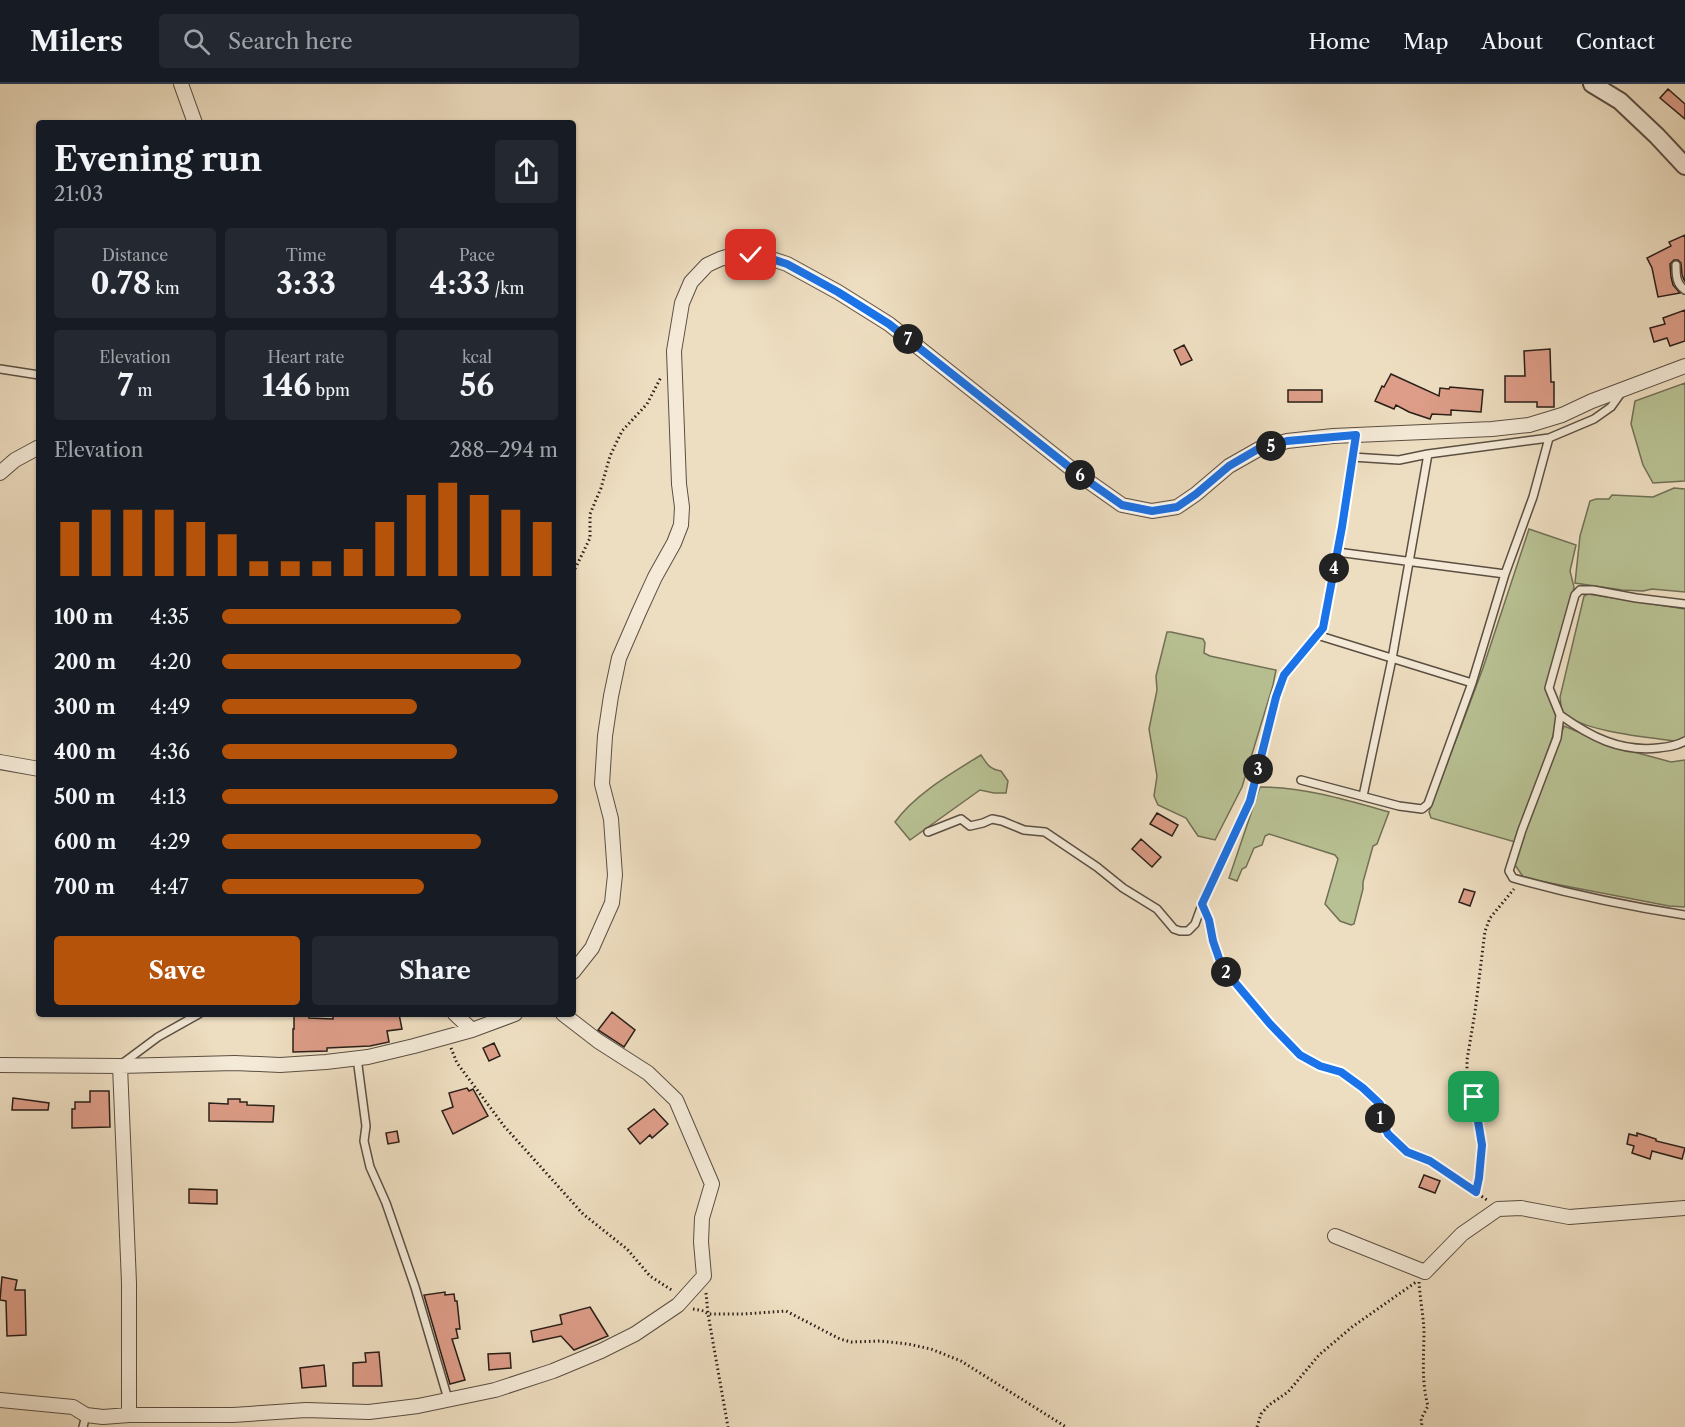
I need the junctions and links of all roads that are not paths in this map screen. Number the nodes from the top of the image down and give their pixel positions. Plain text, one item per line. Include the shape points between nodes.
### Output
1 (181, 84) edge
2 (1592, 84) edge
3 (194, 120) edge
4 (1685, 166) edge
5 (1676, 265) dead end
6 (1685, 290) edge
7 (1685, 366) edge
8 (0, 369) edge
9 (36, 375) edge
10 (1624, 389) junction
11 (1356, 435) junction
12 (1549, 438) junction
13 (36, 449) edge
14 (1428, 454) junction
15 (1352, 457) junction
16 (1, 469) edge
17 (1337, 552) junction
18 (1409, 561) junction
19 (1505, 574) junction
20 (1685, 604) edge
21 (1317, 635) junction
22 (1392, 659) junction
23 (1472, 683) junction
24 (1560, 715) junction
25 (1685, 741) edge
26 (0, 762) edge
27 (36, 768) edge
28 (1301, 780) dead end
29 (1363, 796) junction
30 (928, 832) dead end
31 (1685, 915) edge
32 (576, 968) edge
33 (193, 1017) edge
34 (458, 1017) edge
35 (507, 1017) edge
36 (567, 1017) edge
37 (472, 1030) junction
38 (357, 1058) junction
39 (0, 1065) edge
40 (120, 1066) junction
41 (1685, 1208) edge
42 (1335, 1236) dead end
43 (448, 1399) junction
44 (0, 1400) edge
45 (129, 1415) junction
46 (85, 1421) edge

1 - 3 street
2 - 4 street via 1620,101
5 - 6 lane via 1676,278
7 - 10 street
8 - 9 lane
10 - 11 street via 1529,425
10 - 12 lane via 1611,407 1594,419
11 - 15 lane
11 - 32 street via 1287,441 1258,449 1229,466 1177,507 1152,511 1122,505 889,324 838,292 766,257 733,255 707,265 691,282 682,303 674,351 681,525 619,658 610,696 602,784 611,819 615,875 612,903 592,948
12 - 14 lane
12 - 19 lane
13 - 16 street
14 - 15 lane via 1399,460
14 - 18 lane
15 - 17 lane
17 - 18 lane
17 - 21 lane via 1323,628
18 - 19 lane
18 - 22 lane
19 - 23 lane
20 - 24 lane via 1580,590 1575,595 1549,688
21 - 22 lane
21 - 30 lane via 1284,675 1250,801 1195,924 1188,931 1174,929 1152,905 1046,832 1024,830 992,819 970,826 961,819
22 - 23 lane
22 - 29 lane
23 - 29 lane via 1428,804 1422,809
24 - 25 lane via 1584,732 1627,748 1676,746
24 - 31 lane via 1557,738 1509,871 1513,878
26 - 27 street
28 - 29 lane
33 - 40 lane via 158,1036
34 - 37 street
35 - 37 street
36 - 43 street via 648,1073 676,1100 712,1184 702,1218 704,1276 681,1302 635,1334 601,1351 495,1390
37 - 38 street
38 - 40 street via 280,1065
38 - 43 lane via 370,1167 415,1287
39 - 40 street
40 - 45 street via 129,1283
41 - 42 street via 1569,1217 1521,1208 1498,1209 1462,1234 1425,1272
43 - 45 street via 369,1412
44 - 46 street via 73,1407
45 - 46 street

